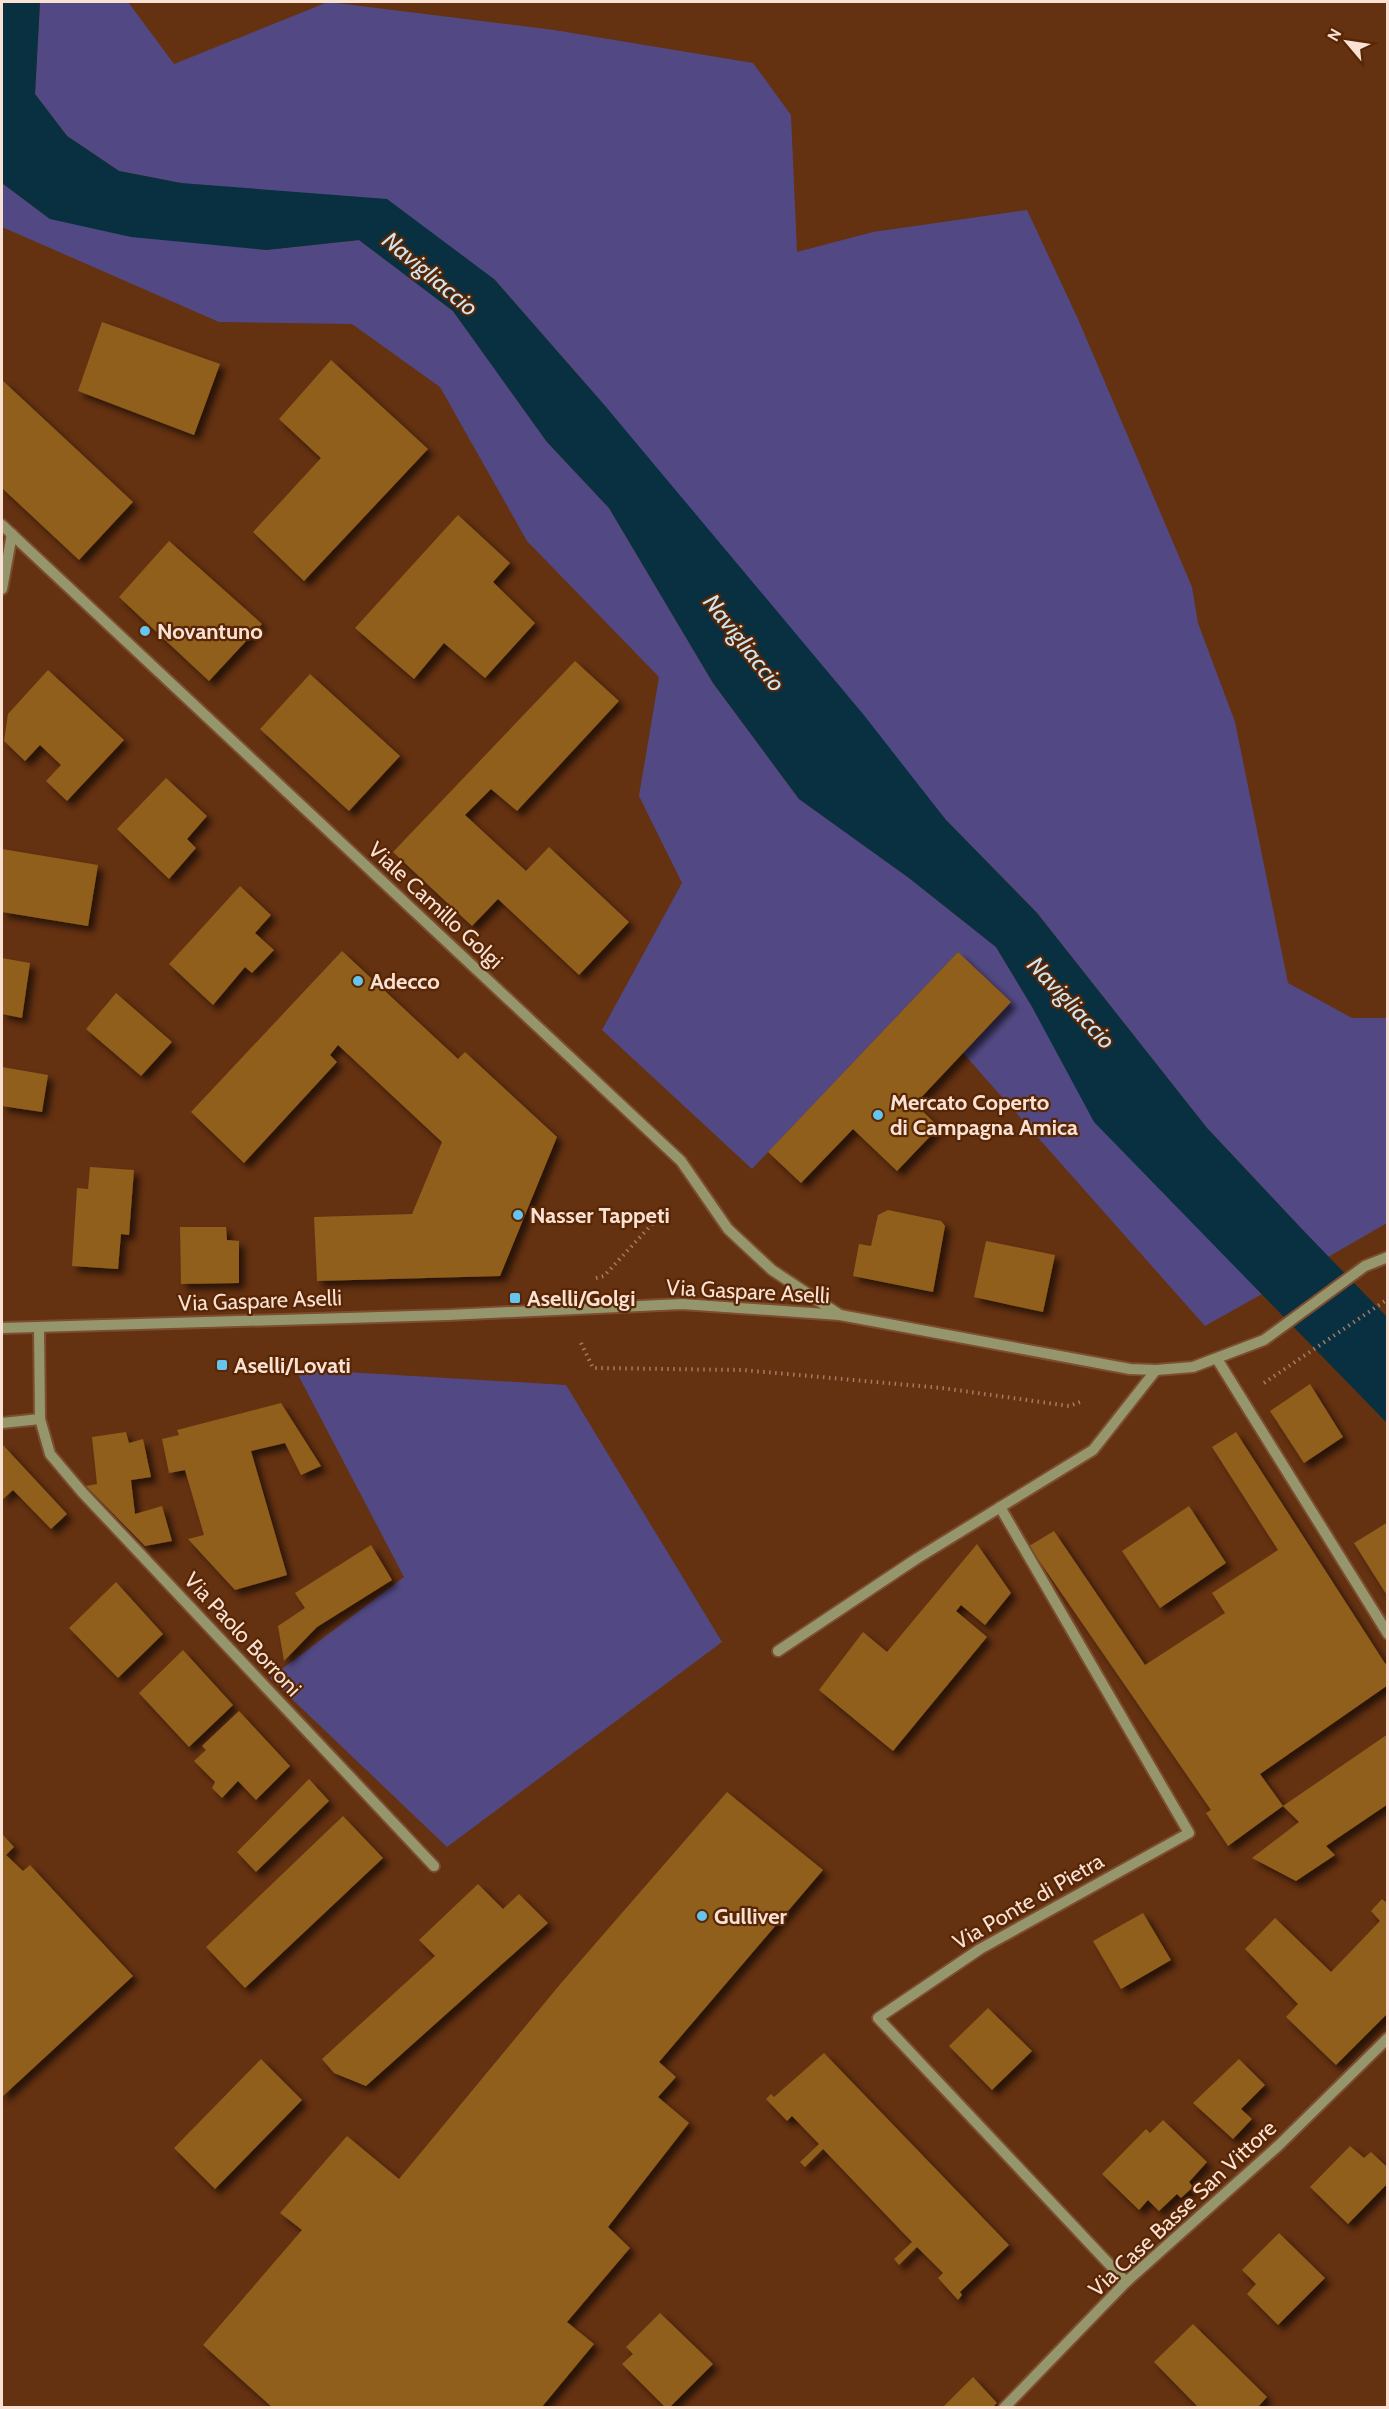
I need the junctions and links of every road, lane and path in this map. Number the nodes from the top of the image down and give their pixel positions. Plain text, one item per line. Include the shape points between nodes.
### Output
1 (2, 525) edge
2 (12, 534) junction
3 (2, 590) edge
4 (667, 1208) dead end
5 (1388, 1257) edge
6 (594, 1278) dead end
7 (1388, 1299) edge
8 (840, 1315) junction
9 (2, 1328) edge
10 (39, 1328) junction
11 (581, 1343) dead end
12 (1217, 1359) junction
13 (1156, 1370) junction
14 (1241, 1398) junction
15 (1080, 1402) dead end
16 (40, 1419) junction
17 (2, 1423) edge
18 (1000, 1507) junction
19 (1388, 1634) edge
20 (778, 1651) dead end
21 (434, 1866) dead end
22 (1388, 2038) edge
23 (1126, 2282) junction
24 (1004, 2408) edge

1 - 2 street, Viale Camillo Golgi
2 - 3 street
2 - 8 street, Viale Camillo Golgi via 681,1161 728,1229 772,1270
4 - 6 path via 604,1276
5 - 12 street, Via Gaspare Aselli via 1365,1266 1264,1340
7 - 14 path
8 - 10 street, Via Gaspare Aselli via 681,1304
8 - 13 street, Via Gaspare Aselli via 1130,1369
9 - 10 street, Via Gaspare Aselli
10 - 16 street
11 - 15 path via 593,1368 743,1370 942,1388 1069,1406
12 - 13 street, Via Gaspare Aselli via 1193,1367
12 - 14 street
13 - 18 street via 1092,1450
14 - 19 street
16 - 17 street
16 - 21 street, Via Paolo Borroni via 50,1454 82,1492
18 - 20 street
18 - 23 street, Via Ponte di Pietra via 1189,1833 980,1949 878,2018
22 - 23 street, Via Case Basse San Vittore via 1278,2146
23 - 24 street, Via Case Basse San Vittore

